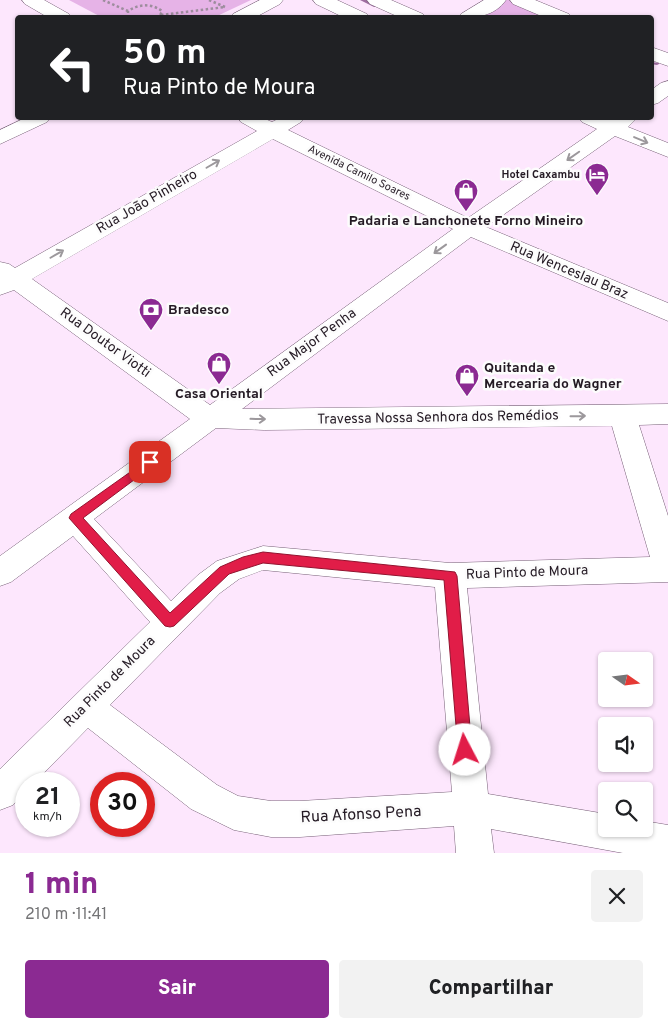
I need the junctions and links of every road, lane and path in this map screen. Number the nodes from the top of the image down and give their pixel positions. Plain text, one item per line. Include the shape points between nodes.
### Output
1 (31, 0) edge
2 (103, 0) edge
3 (209, 0) edge
4 (274, 0) edge
5 (322, 0) edge
6 (376, 0) edge
7 (497, 0) edge
8 (519, 0) edge
9 (128, 11) junction
10 (58, 15) edge
11 (128, 15) edge
12 (160, 15) edge
13 (167, 15) edge
14 (245, 15) edge
15 (354, 15) edge
16 (410, 15) edge
17 (472, 15) edge
18 (556, 15) edge
19 (654, 54) edge
20 (668, 60) edge
21 (668, 87) edge
22 (654, 97) edge
23 (36, 120) edge
24 (252, 120) edge
25 (290, 120) edge
26 (602, 120) edge
27 (620, 123) edge
28 (272, 130) junction
29 (0, 138) edge
30 (668, 151) edge
31 (469, 228) junction
32 (5, 278) edge
33 (668, 313) edge
34 (668, 414) edge
35 (623, 416) junction
36 (209, 418) junction
37 (75, 518) junction
38 (668, 567) edge
39 (0, 573) edge
40 (450, 576) junction
41 (170, 622) junction
42 (85, 706) junction
43 (0, 793) edge
44 (470, 808) junction
45 (668, 844) edge
46 (475, 853) edge

1 - 10 street
2 - 9 path
3 - 13 path via 225,7
4 - 14 street
5 - 15 street
6 - 16 street
7 - 17 street
8 - 18 street
9 - 11 path
9 - 12 path via 150,5 158,7 162,11
19 - 20 street
21 - 22 street
23 - 29 street
24 - 28 street, Avenida Camilo Soares
25 - 28 street, Rua João Pinheiro
26 - 27 street
27 -> 30 street
27 -> 31 street, Rua Major Penha
28 - 31 street, Avenida Camilo Soares
32 -> 28 street, Rua João Pinheiro
31 - 33 street, Rua Wenceslau Braz
31 -> 36 street, Rua Major Penha
32 - 36 street, Rua Doutor Viotti
34 - 35 street, Travessa Nossa Senhora dos Remédios
36 -> 35 street, Travessa Nossa Senhora dos Remédios
35 - 38 street
36 - 37 street, Rua Major Penha
37 - 39 street, Rua Major Penha
37 - 41 street
38 - 40 street, Rua Pinto de Moura
40 - 41 street, Rua Pinto de Moura via 263,558 224,570
40 - 44 street
41 - 42 street, Rua Pinto de Moura
42 - 43 street, Rua Pinto de Moura
42 - 44 street, Rua Afonso Pena via 204,796 234,812 271,819 300,819
44 - 45 street, Rua Afonso Pena
44 - 46 street

